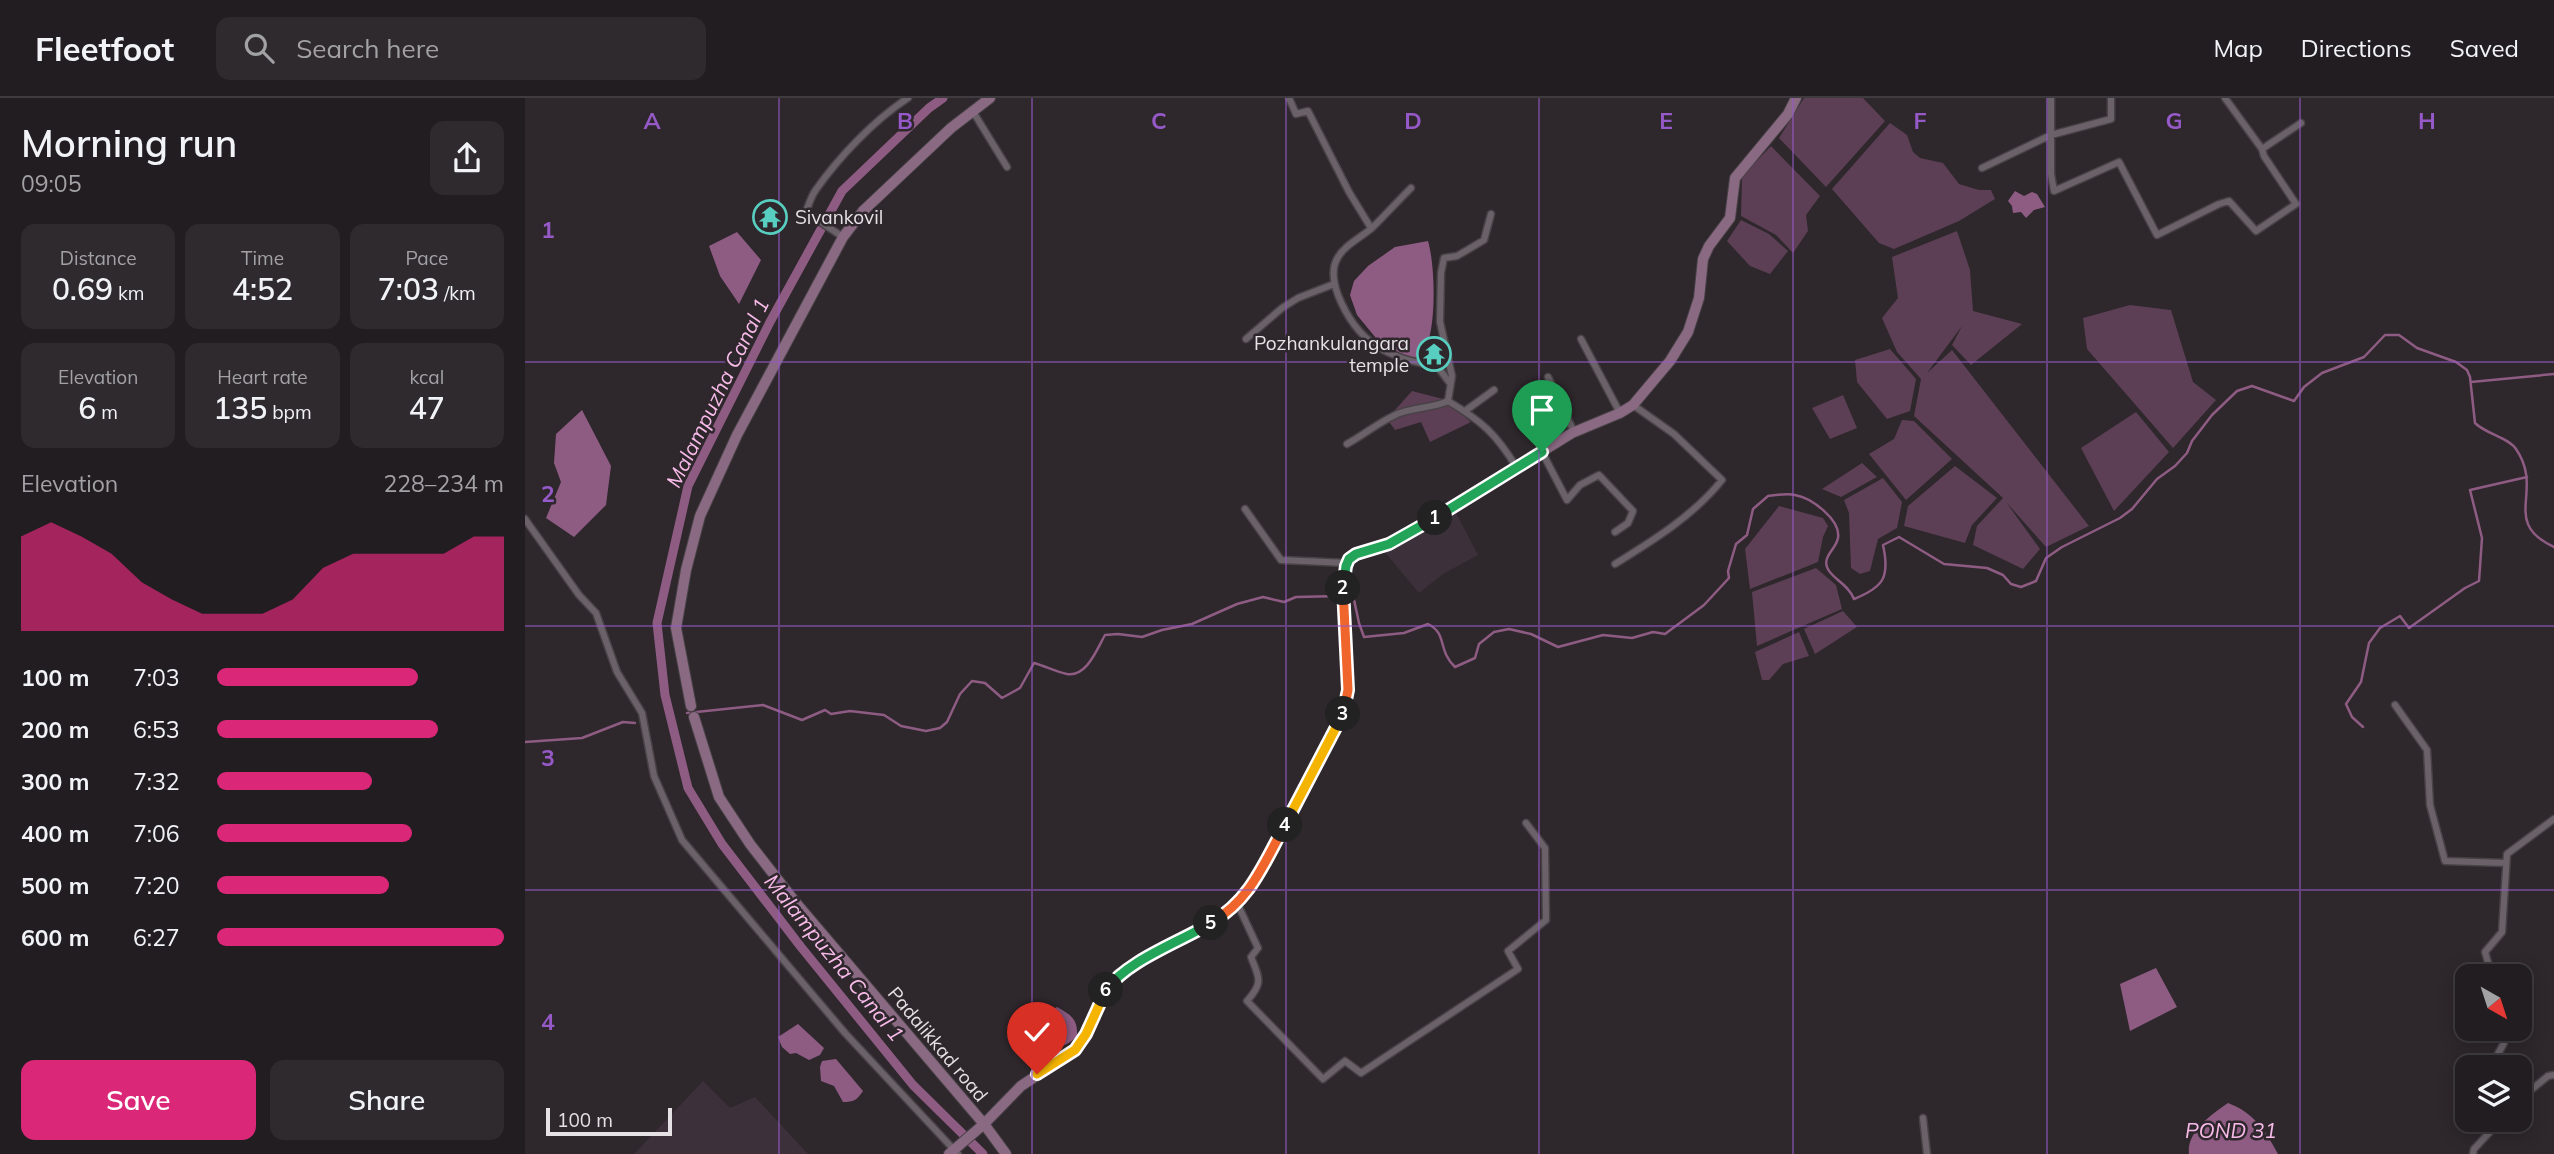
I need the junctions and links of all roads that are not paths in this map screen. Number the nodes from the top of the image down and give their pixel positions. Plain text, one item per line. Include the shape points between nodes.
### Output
1 (908, 98) edge
2 (990, 98) edge
3 (1289, 98) edge
4 (1796, 98) edge
5 (2051, 98) edge
6 (2111, 98) edge
7 (2225, 98) edge
8 (972, 110) junction
9 (2301, 123) dead end
10 (2051, 135) junction
11 (2262, 149) junction
12 (1007, 167) dead end
13 (1982, 168) dead end
14 (1411, 188) dead end
15 (807, 213) junction
16 (1491, 214) dead end
17 (802, 221) dead end
18 (1371, 228) junction
19 (843, 237) junction
20 (1334, 284) junction
21 (1246, 339) dead end
22 (1581, 339) dead end
23 (1448, 362) junction
24 (1437, 366) junction
25 (1548, 377) dead end
26 (1450, 382) junction
27 (1494, 390) dead end
28 (1448, 401) junction
29 (1633, 405) junction
30 (1465, 411) junction
31 (1620, 413) junction
32 (1574, 432) junction
33 (1347, 444) dead end
34 (1542, 452) junction
35 (1517, 468) junction
36 (1245, 509) dead end
37 (525, 519) edge
38 (1615, 532) dead end
39 (1347, 563) junction
40 (1615, 564) dead end
41 (2395, 705) dead end
42 (2554, 819) edge
43 (1526, 823) dead end
44 (2506, 863) junction
45 (1238, 905) junction
46 (2488, 964) edge
47 (2554, 1075) edge
48 (2532, 1089) edge
49 (1923, 1118) dead end
50 (981, 1126) junction
51 (2490, 1132) edge
52 (954, 1152) edge
53 (1006, 1154) edge
54 (1927, 1154) edge
55 (2473, 1154) edge

1 - 15 street via 844,155 813,194
2 - 8 street, Padalikkad road
3 - 18 street via 1296,114 1308,111
4 - 29 street via 1735,178 1730,218 1703,259 1699,298 1688,332
5 - 10 street
6 - 10 street via 2111,119
7 - 11 street
8 - 12 street
8 - 19 street, Padalikkad road via 863,211
9 - 11 street
10 - 11 street via 2054,191 2119,162 2157,235 2229,201 2256,230 2296,204
10 - 13 street
14 - 18 street
15 - 17 street
15 - 19 street
16 - 23 street via 1484,240 1457,256 1444,258 1440,322
18 - 20 street via 1337,258
19 - 50 street, Padalikkad road via 737,435 700,516 676,628 692,712 719,797 750,844
20 - 21 street via 1290,303
20 - 24 street via 1358,332 1376,347 1407,362
22 - 31 street
23 - 24 street
23 - 26 street
24 - 26 street
25 - 32 street
26 - 28 street
27 - 30 street
28 - 30 street
28 - 33 street via 1397,414
29 - 31 street
29 - 40 street via 1674,434 1722,480 1705,501
30 - 35 street via 1501,442
31 - 32 street
32 - 34 street
34 - 35 street
34 - 38 street via 1567,500 1580,485 1599,475 1633,511 1628,523
35 - 39 street via 1409,534 1356,554
36 - 39 street via 1281,560
37 - 52 street via 596,613 617,672 642,713 654,776 683,839 845,1033
39 - 45 street via 1343,587 1348,690 1342,717
41 - 44 street via 2427,750 2430,805 2445,861
42 - 44 street via 2507,854
43 - 45 street via 1545,848 1546,920 1508,951 1518,969 1361,1073 1345,1061 1324,1079 1248,1000 1260,980 1251,957 1258,948
44 - 46 street via 2502,932 2484,951
45 - 50 street via 1119,974 1075,1050 1021,1086
47 - 48 street
49 - 54 street
50 - 52 street
50 - 53 street, Padalikkad road
51 - 55 street

